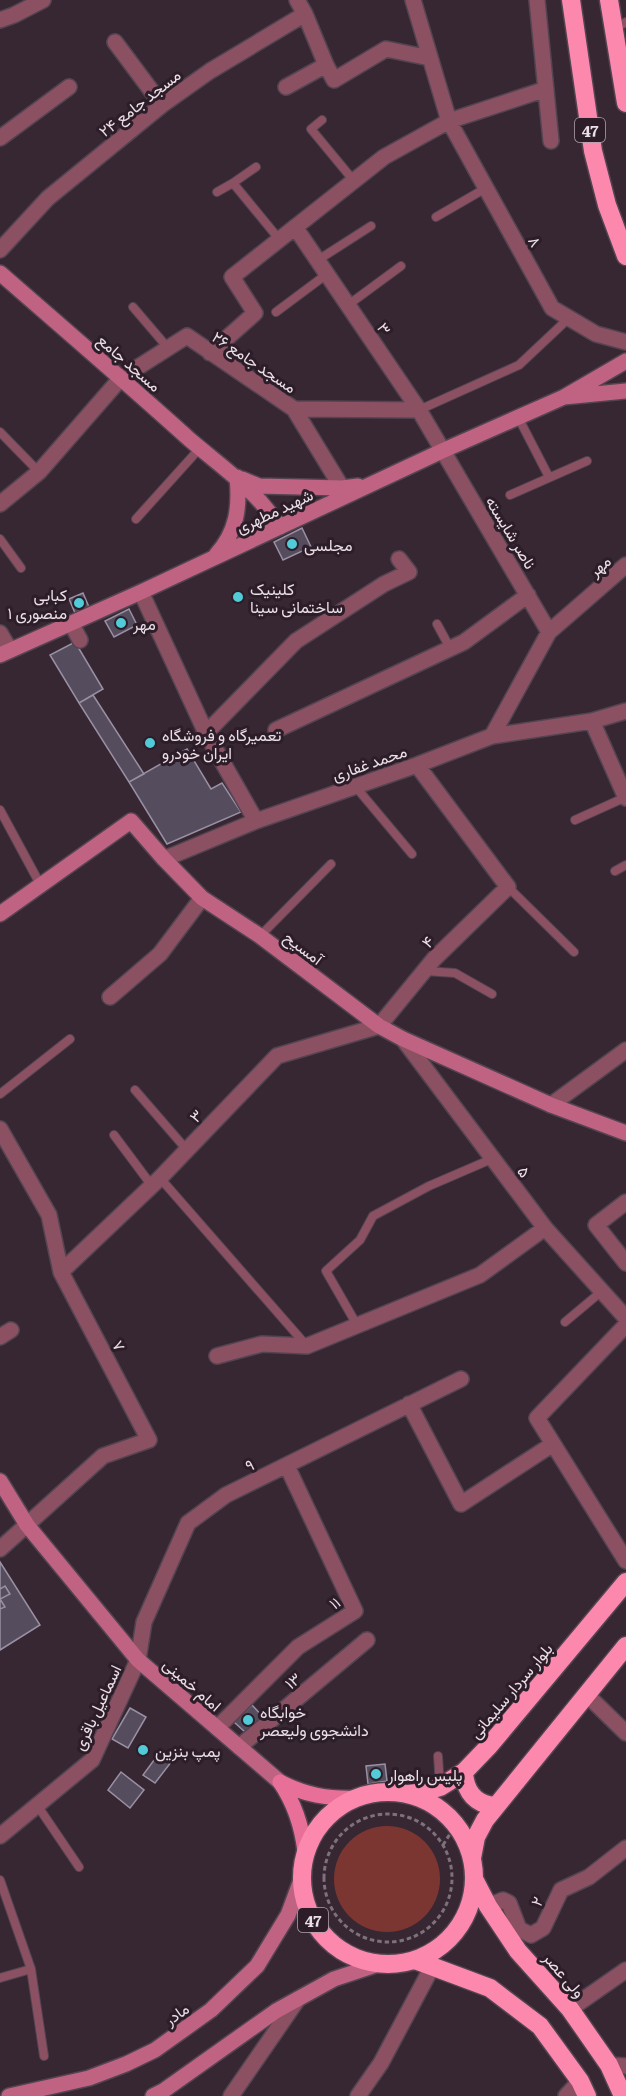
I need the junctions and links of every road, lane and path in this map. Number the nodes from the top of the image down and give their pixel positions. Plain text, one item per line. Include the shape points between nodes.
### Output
1 (44, 0) edge
2 (297, 0) edge
3 (413, 0) edge
4 (537, 0) edge
5 (571, 0) edge
6 (609, 0) edge
7 (305, 14) junction
8 (0, 20) edge
9 (619, 26) edge
10 (115, 42) dead end
11 (430, 58) junction
12 (326, 65) junction
13 (69, 87) dead end
14 (286, 87) dead end
15 (546, 89) junction
16 (626, 103) edge
17 (162, 105) junction
18 (322, 120) dead end
19 (449, 121) junction
20 (0, 138) edge
21 (551, 141) dead end
22 (256, 167) dead end
23 (354, 181) junction
24 (233, 183) junction
25 (486, 188) junction
26 (217, 192) dead end
27 (436, 217) dead end
28 (371, 226) dead end
29 (296, 227) junction
30 (279, 240) junction
31 (0, 250) edge
32 (626, 256) edge
33 (318, 260) junction
34 (401, 266) dead end
35 (327, 274) junction
36 (1, 278) edge
37 (348, 305) junction
38 (133, 307) dead end
39 (276, 312) dead end
40 (569, 318) junction
41 (626, 342) edge
42 (168, 348) junction
43 (210, 353) junction
44 (626, 361) edge
45 (121, 378) junction
46 (626, 391) edge
47 (564, 397) junction
48 (294, 409) junction
49 (418, 410) junction
50 (518, 417) junction
51 (0, 432) edge
52 (200, 448) junction
53 (442, 451) junction
54 (587, 461) dead end
55 (39, 472) junction
56 (237, 477) junction
57 (549, 477) junction
58 (372, 484) junction
59 (342, 488) junction
60 (510, 495) dead end
61 (0, 504) edge
62 (136, 519) dead end
63 (283, 530) junction
64 (0, 539) edge
65 (213, 557) junction
66 (399, 559) dead end
67 (626, 565) edge
68 (21, 568) dead end
69 (141, 592) junction
70 (528, 596) junction
71 (71, 623) junction
72 (437, 624) dead end
73 (549, 632) junction
74 (0, 633) edge
75 (80, 640) dead end
76 (450, 648) junction
77 (5, 652) edge
78 (626, 711) edge
79 (592, 721) junction
80 (276, 730) dead end
81 (206, 733) junction
82 (492, 736) junction
83 (417, 765) junction
84 (354, 785) junction
85 (626, 797) edge
86 (0, 810) edge
87 (575, 820) dead end
88 (256, 821) junction
89 (412, 854) dead end
90 (164, 859) junction
91 (331, 864) dead end
92 (626, 865) edge
93 (615, 871) dead end
94 (40, 884) junction
95 (508, 887) junction
96 (202, 898) junction
97 (0, 914) edge
98 (260, 936) junction
99 (574, 952) dead end
100 (425, 971) junction
101 (492, 994) dead end
102 (110, 997) dead end
103 (379, 1026) junction
104 (70, 1039) dead end
105 (403, 1039) junction
106 (626, 1050) edge
107 (135, 1090) dead end
108 (0, 1094) edge
109 (551, 1105) junction
110 (0, 1129) edge
111 (626, 1133) edge
112 (114, 1135) dead end
113 (187, 1150) junction
114 (494, 1158) junction
115 (156, 1182) junction
116 (626, 1202) edge
117 (545, 1228) junction
118 (626, 1263) edge
119 (62, 1272) junction
120 (602, 1291) junction
121 (626, 1318) edge
122 (565, 1322) dead end
123 (357, 1325) junction
124 (626, 1325) edge
125 (307, 1346) junction
126 (217, 1356) dead end
127 (461, 1379) dead end
128 (409, 1404) junction
129 (553, 1444) junction
130 (287, 1466) junction
131 (0, 1481) edge
132 (27, 1525) junction
133 (0, 1549) edge
134 (626, 1561) edge
135 (626, 1582) edge
136 (367, 1640) dead end
137 (626, 1646) edge
138 (138, 1660) junction
139 (586, 1695) junction
140 (217, 1728) junction
141 (626, 1733) edge
142 (239, 1747) junction
143 (438, 1756) dead end
144 (464, 1772) junction
145 (280, 1782) junction
146 (440, 1787) junction
147 (405, 1794) junction
148 (357, 1798) junction
149 (37, 1805) junction
150 (496, 1806) junction
151 (455, 1826) junction
152 (0, 1836) edge
153 (443, 1845) junction
154 (626, 1848) edge
155 (305, 1852) junction
156 (472, 1858) junction
157 (79, 1867) dead end
158 (474, 1879) junction
159 (0, 1880) edge
160 (301, 1880) junction
161 (488, 1906) junction
162 (415, 1960) junction
163 (379, 1964) junction
164 (432, 1967) junction
165 (32, 1969) junction
166 (626, 1970) edge
167 (0, 1978) edge
168 (298, 1999) junction
169 (570, 2009) junction
170 (44, 2056) dead end
171 (617, 2065) edge
172 (584, 2089) edge
173 (9, 2096) edge
174 (153, 2096) edge
175 (231, 2096) edge
176 (358, 2096) edge
177 (566, 2096) edge
178 (623, 2096) edge

1 - 8 street
2 - 7 street
3 - 11 street
4 - 15 street
5 - 32 highway, 47 via 593,151
6 - 9 highway
7 - 12 street
7 - 17 street, ۲۴ مسجد جامع
9 - 16 highway
10 - 17 street
11 - 12 street via 386,49 334,80
11 - 19 street
12 - 14 street
13 - 20 street
15 - 19 street
15 - 21 street
17 - 31 street, ۲۴ مسجد جامع via 48,198
18 - 23 lane via 311,129
19 - 23 street via 384,157
19 - 25 street, ۸
22 - 24 lane
23 - 29 street
24 - 26 lane
24 - 30 lane
25 - 27 lane
25 - 40 street, ۸ via 552,308
28 - 33 lane
29 - 30 street
29 - 33 street, ۳
30 - 43 street via 232,277 255,313
33 - 35 street, ۳
34 - 37 lane
35 - 37 street, ۳
35 - 39 lane
36 - 45 main road, مسجد جامع
37 - 49 street, ۳
38 - 42 lane
40 - 41 street, ۸ via 596,334
40 - 49 lane via 519,365
42 - 43 street, ۲۶ مسجد جامع via 188,336
42 - 45 street, ۲۶ مسجد جامع
43 - 48 street, ۲۶ مسجد جامع
44 - 47 main road
45 - 52 main road, مسجد جامع
45 - 55 street, ۲۶ مسجد جامع
46 - 47 main road
47 - 50 main road, شهید مطهری
48 - 49 street, ۲۶ مسجد جامع
48 - 59 street
49 - 53 street, ۳
50 - 53 main road, شهید مطهری
50 - 57 lane
51 - 55 lane
52 - 56 main road, مسجد جامع
52 - 62 lane
53 - 58 main road, شهید مطهری
53 - 70 street, ناصر شایسته
54 - 57 lane
55 - 61 street, ۲۶ مسجد جامع
56 - 59 main road via 259,486
56 - 63 main road
56 - 65 main road via 239,503 234,526
57 - 60 lane
58 - 59 main road
58 - 63 main road, شهید مطهری
63 - 65 main road, شهید مطهری
64 - 68 lane
65 - 69 main road, شهید مطهری
66 - 81 street via 408,572 296,642
67 - 73 street, مهر
69 - 71 main road, شهید مطهری via 115,610
69 - 81 street
70 - 73 street, ناصر شایسته
70 - 76 street
71 - 75 street
71 - 77 main road, شهید مطهری
72 - 76 lane
73 - 82 street, مهر
74 - 77 street
76 - 80 street
78 - 79 street, محمد غفاری
79 - 82 street, محمد غفاری
79 - 85 street
81 - 88 street
82 - 83 street, محمد غفاری
83 - 84 street, محمد غفاری
83 - 95 street
84 - 88 street, محمد غفاری
84 - 89 lane
85 - 87 lane
86 - 94 lane
88 - 90 street, محمد غفاری
90 - 94 main road, آمسیح via 132,821
90 - 96 main road, آمسیح
91 - 98 lane
92 - 93 lane
94 - 97 main road, آمسیح
95 - 99 lane
95 - 100 street, ۴
96 - 98 main road, آمسیح
96 - 102 street via 160,954
98 - 103 main road, آمسیح
100 - 101 lane via 455,973
100 - 103 street, ۴
103 - 105 main road, آمسیح
103 - 113 street, ۳ via 278,1056
104 - 108 lane
105 - 109 main road, آمسیح
105 - 114 street, ۵
106 - 109 street
107 - 113 lane
109 - 111 main road, آمسیح
110 - 119 street, ۷ via 49,1215
112 - 115 lane
113 - 115 street, ۳
114 - 117 street, ۵
114 - 123 lane via 373,1216 360,1240 326,1271
115 - 119 street, ۳
115 - 125 lane
116 - 118 street via 596,1225
117 - 120 street, ۵
117 - 123 street via 480,1275
119 - 132 street, ۷ via 149,1440 103,1456
120 - 121 street, ۵
120 - 122 lane
123 - 125 street
124 - 129 street via 537,1418
125 - 126 street via 262,1344
127 - 128 street, ۹
128 - 129 street via 461,1504
128 - 130 street, ۹
129 - 134 street
130 - 138 street, ۹ via 226,1495 188,1523 144,1622
130 - 140 street, ۱۱ via 355,1611 298,1647
131 - 132 main road, امام خمینی
132 - 133 street
132 - 138 main road, امام خمینی
135 - 144 highway, بلوار سردار سلیمانی / 47
136 - 142 street, ۱۳
137 - 139 highway, 47
138 - 140 main road, امام خمینی
138 - 149 street, اسماعیل باقری via 92,1760
139 - 141 street
139 - 150 highway, 47
140 - 142 main road, امام خمینی
142 - 145 main road, امام خمینی
143 - 146 lane
144 - 146 highway, بلوار سردار سلیمانی / 47
144 - 150 highway via 471,1795
145 - 148 main road via 309,1795
145 - 155 main road via 298,1815
146 - 147 highway, بلوار سردار سلیمانی / 47
147 - 148 highway, 47 via 381,1792
147 - 151 highway, 47 via 428,1802
148 - 155 highway, 47 via 334,1810 316,1829
149 - 152 street, اسماعیل باقری
149 - 157 lane
150 - 156 highway, 47 via 476,1837
151 - 153 path
151 - 156 highway, 47
153 - 153 path via 425,1826 401,1815 364,1818 348,1827 335,1840 326,1859 324,1889 334,1915 363,1938 395,1942 420,1934 440,1916 451,1892 450,1862
154 - 161 street, ۲ via 589,1878 561,1890 543,1928 531,1935 519,1929 509,1903 503,1900
155 - 160 highway, 47
156 - 158 highway, 47
158 - 161 highway, ولی عصر / 47
158 - 162 highway, 47 via 466,1914 457,1929 431,1953
159 - 165 lane
160 - 163 highway, 47 via 305,1905 316,1927 333,1945 355,1958
160 - 173 main road, مادر via 288,1915 257,1966 211,2010 154,2050 126,2064 89,2078
161 - 169 highway, ولی عصر / 47 via 518,1951
162 - 163 highway, 47
162 - 164 highway
163 - 168 main road via 334,1978
164 - 172 highway via 490,1988 540,2026
164 - 176 street via 381,2063
165 - 167 lane
165 - 170 lane
166 - 169 street
168 - 174 main road
168 - 175 street
169 - 171 highway, ولی عصر / 47
171 - 178 highway, ولی عصر / 47
172 - 177 street

